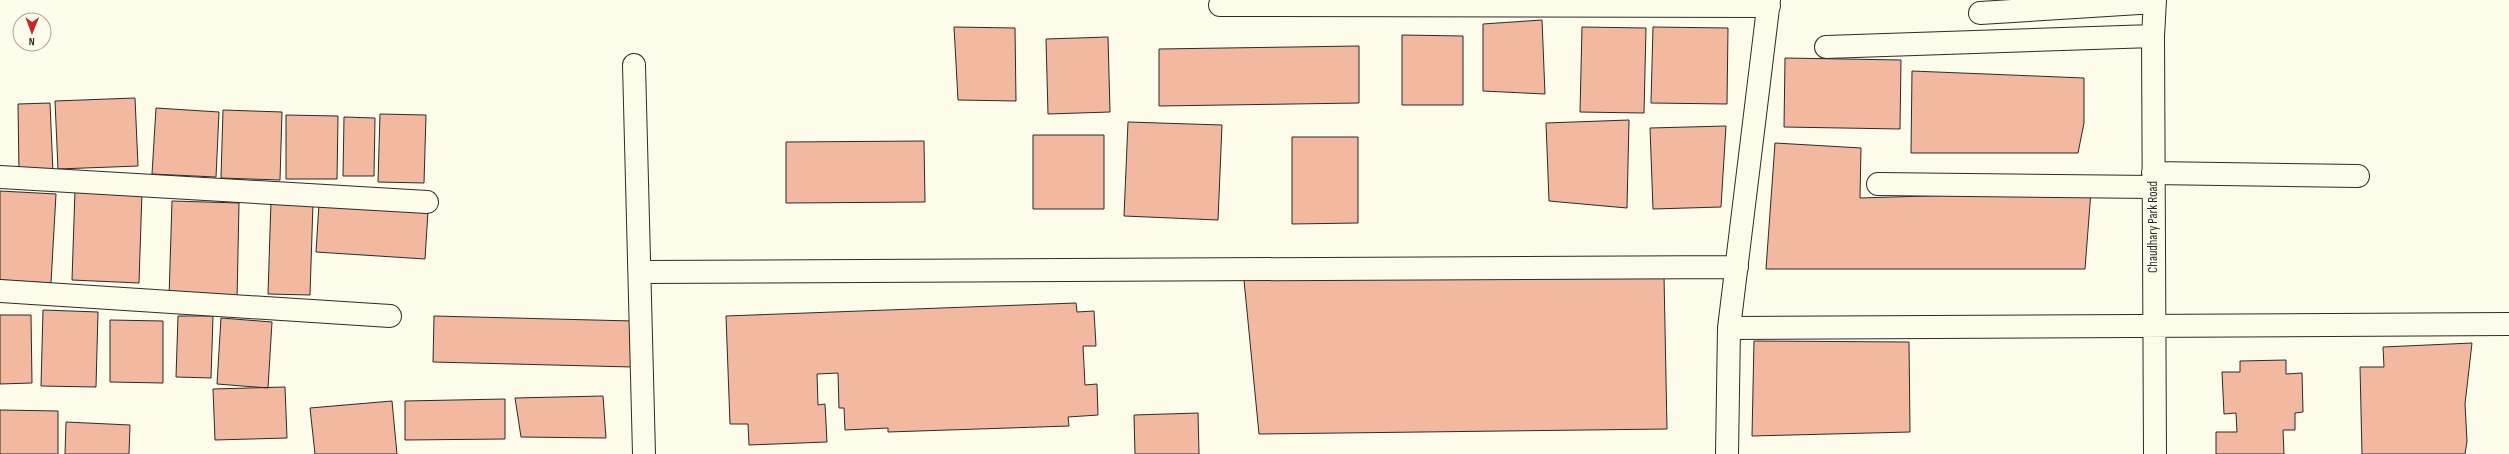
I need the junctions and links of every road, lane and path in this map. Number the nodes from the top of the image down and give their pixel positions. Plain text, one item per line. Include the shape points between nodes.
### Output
1 (2155, 1) edge
2 (2112, 2) edge
3 (1769, 3) edge
4 (1220, 5) dead end
5 (1980, 13) dead end
6 (2153, 36) junction
7 (1826, 47) dead end
8 (634, 65) dead end
9 (2358, 176) dead end
10 (0, 177) edge
11 (2153, 180) junction
12 (1878, 184) dead end
13 (427, 202) dead end
14 (1737, 267) junction
15 (640, 272) junction
16 (0, 291) edge
17 (390, 316) dead end
18 (2509, 324) edge
19 (2154, 326) junction
20 (1730, 328) junction
21 (644, 454) edge
22 (1727, 454) edge
23 (2155, 454) edge

1 - 2 street
1 - 6 street, Chaudhary Park Road
2 - 5 street
3 - 4 street
3 - 14 street
6 - 7 street
6 - 11 street, Chaudhary Park Road
8 - 15 street
9 - 11 street
10 - 13 street
11 - 12 street
11 - 19 street, Chaudhary Park Road
14 - 15 street
14 - 20 street
15 - 21 street
16 - 17 street
18 - 19 street
19 - 20 street
19 - 23 street, Chaudhary Park Road
20 - 22 street

